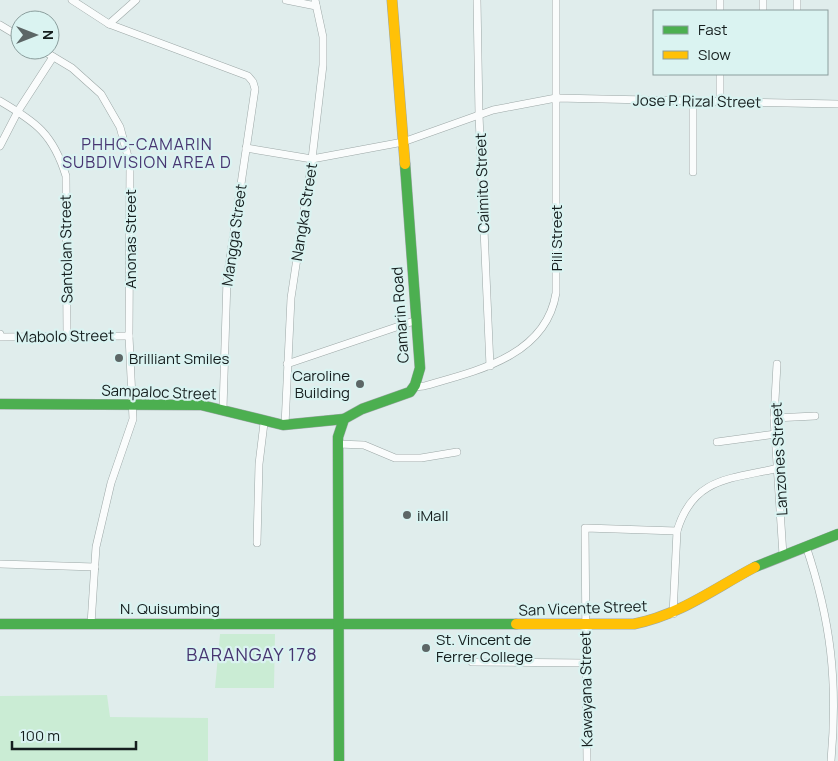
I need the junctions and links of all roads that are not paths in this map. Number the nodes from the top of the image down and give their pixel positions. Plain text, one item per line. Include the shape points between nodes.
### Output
1 (72, 0) edge
2 (136, 0) edge
3 (286, 0) edge
4 (392, 0) edge
5 (477, 0) edge
6 (556, 0) edge
7 (763, 0) edge
8 (797, 0) edge
9 (315, 3) edge
10 (763, 9) dead end
11 (797, 10) edge
12 (109, 24) junction
13 (51, 60) edge
14 (58, 60) edge
15 (720, 75) edge
16 (556, 98) junction
17 (0, 101) edge
18 (693, 101) junction
19 (720, 101) junction
20 (838, 104) edge
21 (18, 111) junction
22 (479, 114) junction
23 (402, 142) junction
24 (0, 146) edge
25 (246, 148) junction
26 (312, 159) junction
27 (693, 172) dead end
28 (416, 320) junction
29 (0, 335) edge
30 (67, 336) junction
31 (130, 336) junction
32 (287, 364) junction
33 (777, 364) dead end
34 (490, 366) junction
35 (414, 387) junction
36 (0, 404) edge
37 (132, 405) junction
38 (223, 409) junction
39 (814, 416) dead end
40 (774, 418) junction
41 (344, 419) junction
42 (264, 422) junction
43 (285, 425) junction
44 (776, 434) junction
45 (717, 442) dead end
46 (338, 444) junction
47 (457, 452) dead end
48 (779, 468) junction
49 (677, 531) junction
50 (838, 534) edge
51 (257, 543) dead end
52 (806, 546) junction
53 (783, 555) junction
54 (0, 564) edge
55 (95, 567) junction
56 (673, 614) junction
57 (340, 623) junction
58 (0, 624) edge
59 (91, 624) junction
60 (585, 626) junction
61 (472, 662) dead end
62 (586, 663) junction
63 (836, 742) edge
64 (339, 761) edge
65 (586, 761) edge
66 (831, 761) edge

1 - 12 street, Mangga Street
2 - 12 street
3 - 9 street
4 - 23 street, Camarin Road
5 - 22 street, Caimito Street
6 - 16 street, Pili Street
7 - 10 street
8 - 11 street
9 - 26 street, Nangka Street via 324,58
12 - 25 street, Mangga Street via 248,76 255,89
13 - 21 street
14 - 31 street, Anonas Street via 101,94 115,116 124,140 131,180
15 - 19 street
16 - 18 street, Jose P. Rizal Street
16 - 22 street, Jose P. Rizal Street
16 - 34 street, Pili Street via 554,306 541,332 532,341
17 - 21 street, Santolan Street
18 - 19 street, Jose P. Rizal Street
18 - 27 street
19 - 20 street, Jose P. Rizal Street
21 - 24 street
21 - 30 street, Santolan Street via 45,132 59,154 66,176
22 - 23 street, Jose P. Rizal Street
22 - 34 street, Caimito Street
23 - 26 street, Jose P. Rizal Street
23 - 28 street, Camarin Road
25 - 26 street
25 - 38 street, Mangga Street via 226,279
26 - 32 street, Nangka Street via 290,298
28 - 32 street
28 - 35 street, Camarin Road via 418,373
29 - 30 street, Mabolo Street
30 - 31 street, Mabolo Street
31 - 37 street, Anonas Street
32 - 43 street, Nangka Street
33 - 40 street, Lanzones Street
34 - 35 street, Pili Street
35 - 41 street via 403,395
36 - 37 street, Sampaloc Street
37 - 38 street, Sampaloc Street via 201,405
37 - 55 street, Anonas Street via 133,419 111,483 96,547
38 - 42 street, Sampaloc Street
39 - 40 street
40 - 44 street, Lanzones Street
41 - 43 street, Sampaloc Street
41 - 46 street
42 - 43 street, Sampaloc Street
42 - 51 street
44 - 45 street
44 - 48 street, Lanzones Street
46 - 47 street via 364,445 395,458 421,458
46 - 57 street
48 - 49 street via 703,488 681,518
48 - 53 street, Lanzones Street
49 - 56 street
49 - 60 street, Kawayana Street via 585,528
50 - 52 street, San Vicente Street
52 - 53 street, San Vicente Street
52 - 63 street via 832,635
53 - 56 street, San Vicente Street via 746,571 706,598
54 - 55 street
55 - 59 street, Anonas Street
56 - 60 street, San Vicente Street via 639,624
57 - 59 street, N. Quisumbing
57 - 60 street, San Vicente Street
57 - 64 street
58 - 59 street, N. Quisumbing
60 - 62 street, Kawayana Street
61 - 62 street
62 - 65 street, Kawayana Street
63 - 66 street

